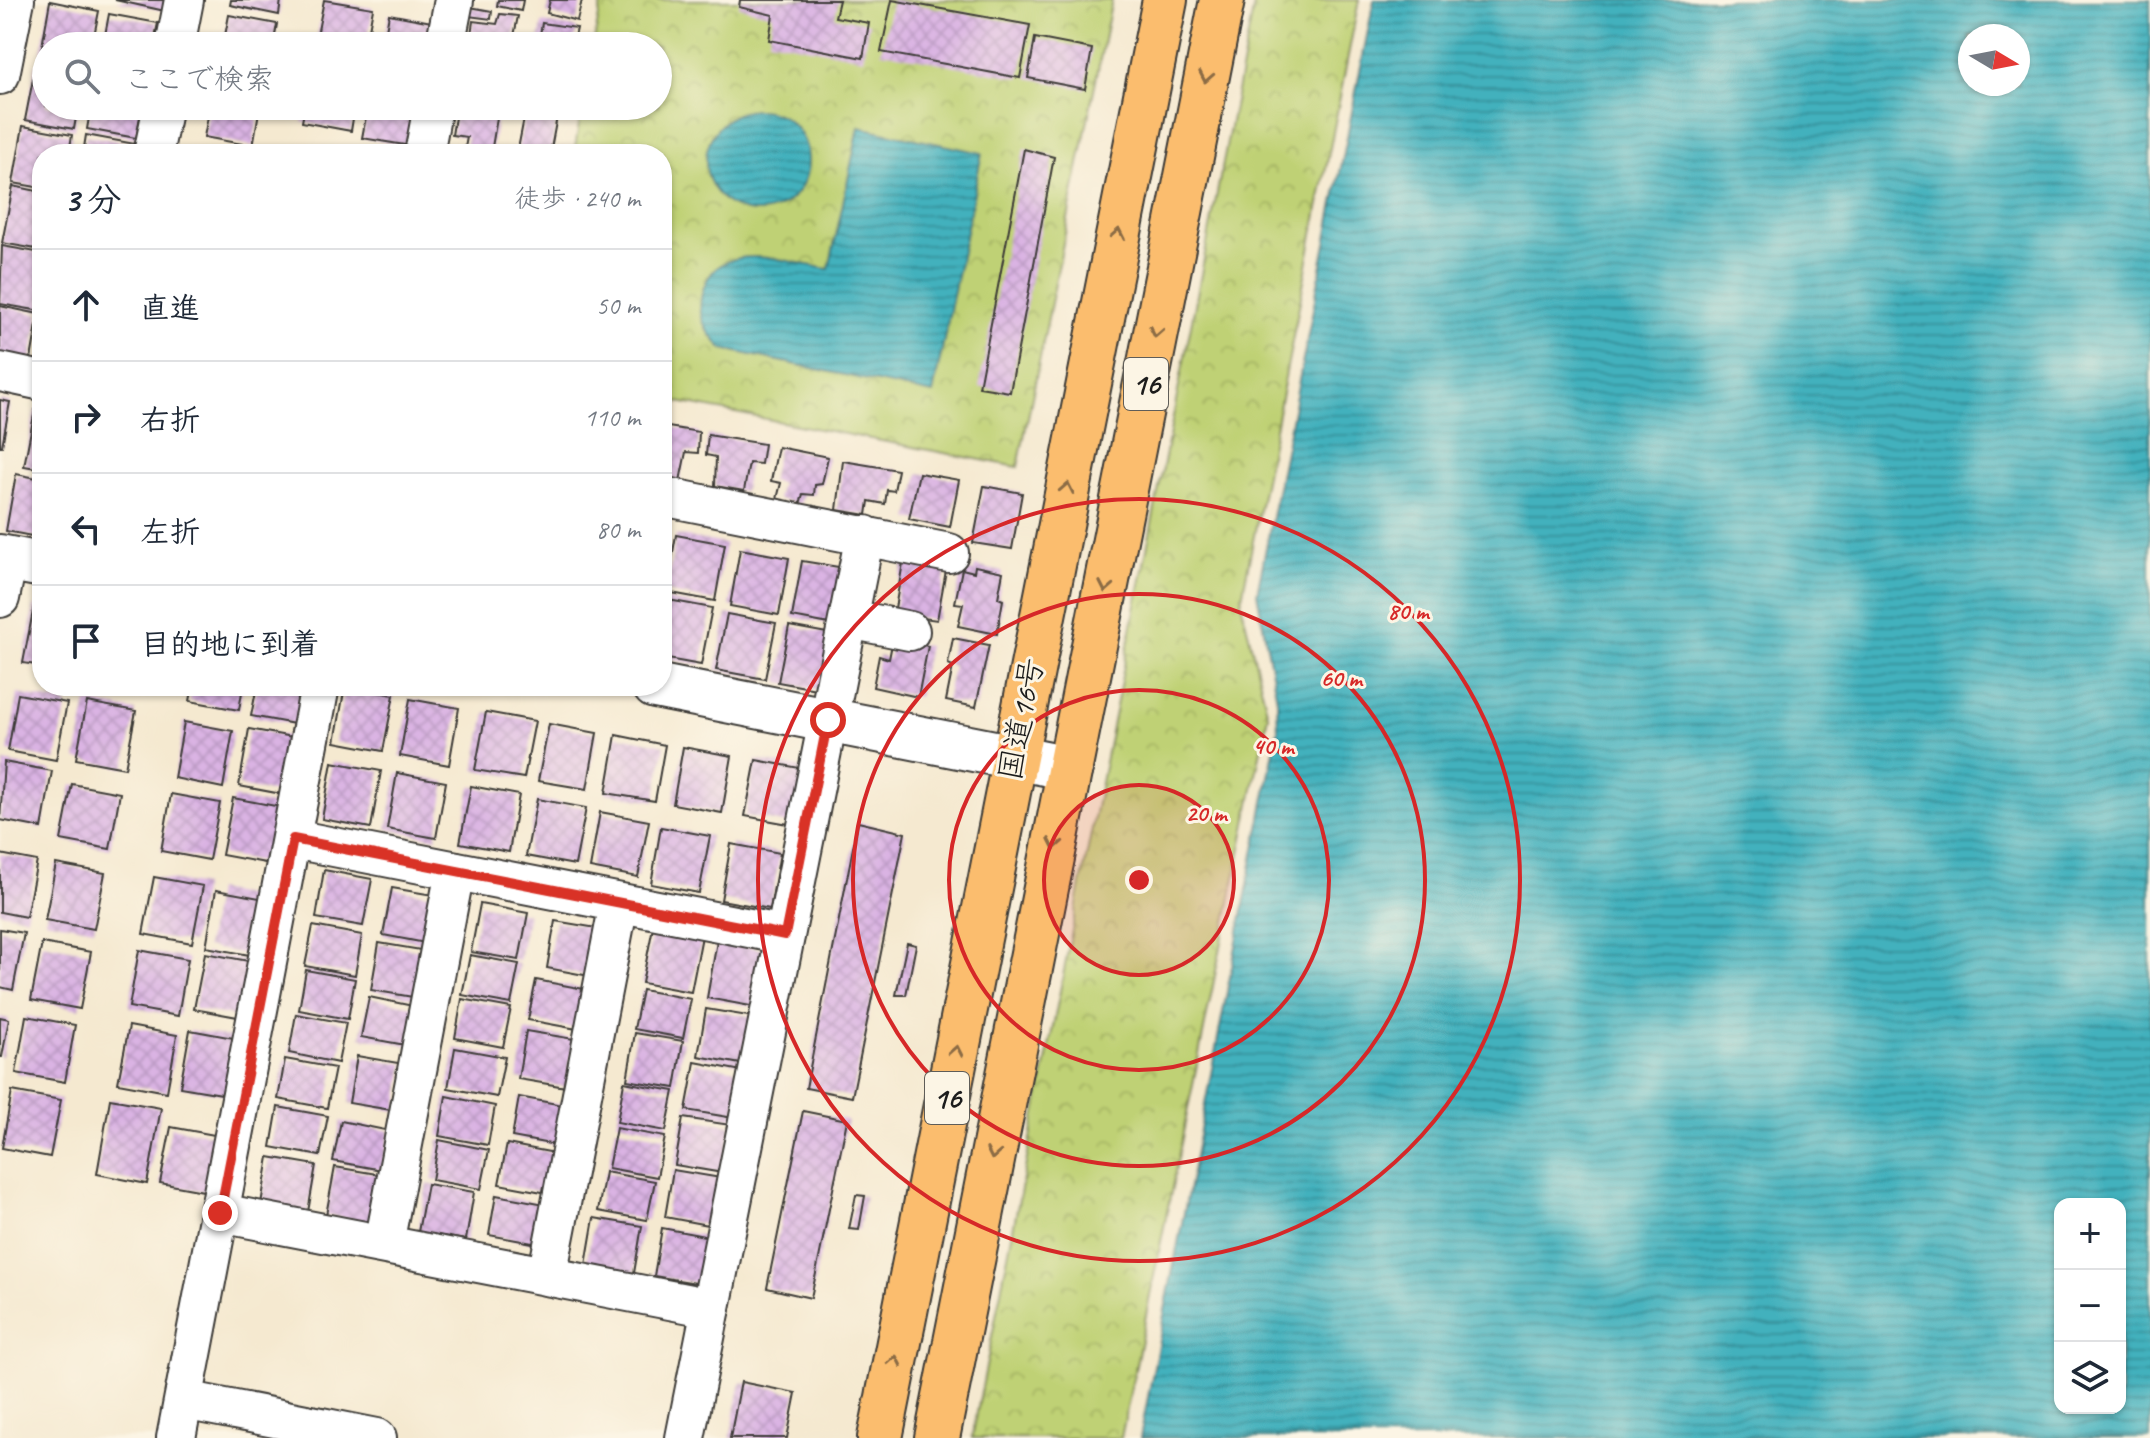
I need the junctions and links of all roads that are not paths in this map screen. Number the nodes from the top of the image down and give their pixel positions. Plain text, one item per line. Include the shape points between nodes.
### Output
1 (15, 0) edge
2 (184, 0) edge
3 (454, 0) edge
4 (1165, 0) edge
5 (1222, 0) edge
6 (178, 32) edge
7 (448, 32) edge
8 (0, 75) edge
9 (160, 120) edge
10 (430, 120) edge
11 (155, 144) edge
12 (426, 144) edge
13 (0, 372) edge
14 (32, 379) edge
15 (672, 498) edge
16 (865, 535) junction
17 (949, 553) dead end
18 (849, 619) junction
19 (910, 631) dead end
20 (672, 689) edge
21 (318, 696) edge
22 (828, 720) junction
23 (1013, 757) junction
24 (1070, 768) junction
25 (293, 839) junction
26 (455, 871) junction
27 (619, 903) junction
28 (785, 935) junction
29 (220, 1213) junction
30 (384, 1244) junction
31 (547, 1276) junction
32 (711, 1308) junction
33 (184, 1400) junction
34 (356, 1436) edge
35 (176, 1438) edge
36 (685, 1438) edge
37 (880, 1438) edge
38 (937, 1438) edge

1 - 8 street
2 - 6 street
3 - 7 street
23 -> 4 highway, 国道16号 / 16
5 -> 24 highway, 国道16号 / 16
9 - 11 street
10 - 12 street
13 - 14 street
15 - 16 street
16 - 17 street
16 - 18 street
18 - 19 street
18 - 22 street
20 - 22 street
21 - 25 street
22 - 23 street
22 - 28 street
23 - 24 street
37 -> 23 highway, 国道16号 / 16
24 -> 38 highway, 国道16号 / 16
25 - 26 street
25 - 29 street
26 - 27 street
26 - 30 street
27 - 28 street
27 - 31 street
28 - 32 street
29 - 30 street
29 - 33 street
30 - 31 street
31 - 32 street
32 - 36 street
33 - 34 street
33 - 35 street

